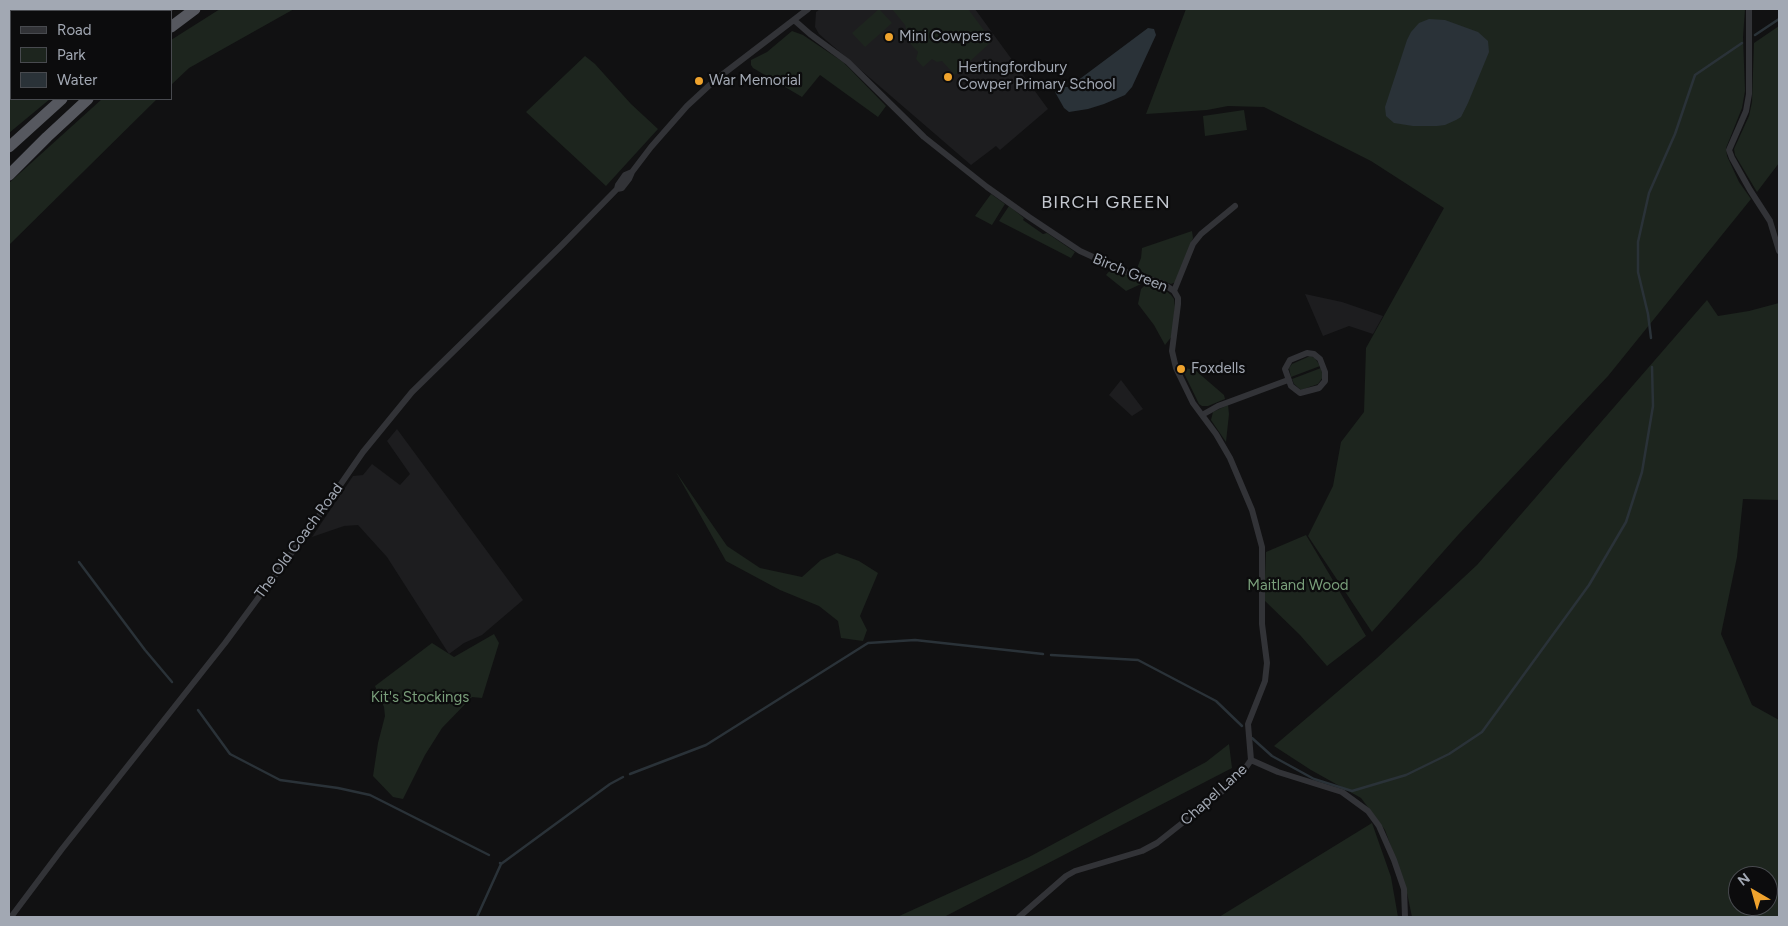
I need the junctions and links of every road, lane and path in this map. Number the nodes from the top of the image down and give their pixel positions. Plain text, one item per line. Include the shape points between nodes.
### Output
1 (195, 9) edge
2 (808, 9) edge
3 (1749, 9) edge
4 (794, 20) junction
5 (172, 26) edge
6 (61, 100) edge
7 (87, 100) edge
8 (9, 147) edge
9 (9, 175) edge
10 (1235, 206) dead end
11 (1779, 251) edge
12 (1174, 291) junction
13 (1288, 380) junction
14 (1202, 415) junction
15 (1251, 760) junction
16 (11, 917) edge
17 (1019, 917) edge
18 (1405, 917) edge

1 - 5 highway
2 - 4 street, The Old Coach Road
3 - 11 street via 1749,94 1746,111 1729,150 1770,222
4 - 12 street, Birch Green via 848,62 924,137 1029,217 1080,251 1126,272 1162,283
4 - 16 street, The Old Coach Road via 714,81 687,106 632,172 625,175 617,190 412,392 363,452 225,643
6 - 8 highway
7 - 9 highway
10 - 12 street via 1193,244
12 - 14 street, Birch Green via 1178,304 1172,351 1182,380
13 - 13 street via 1285,369 1290,360 1307,353 1320,359 1325,377 1319,388 1300,393
13 - 14 street
14 - 15 street, Birch Green via 1230,458 1252,510 1262,547 1262,624 1268,663 1265,681 1248,724
15 - 17 street, Chapel Lane via 1229,786 1157,843 1142,851 1075,871
15 - 18 street, Chapel Lane via 1342,792 1368,811 1379,826 1394,860 1404,890

